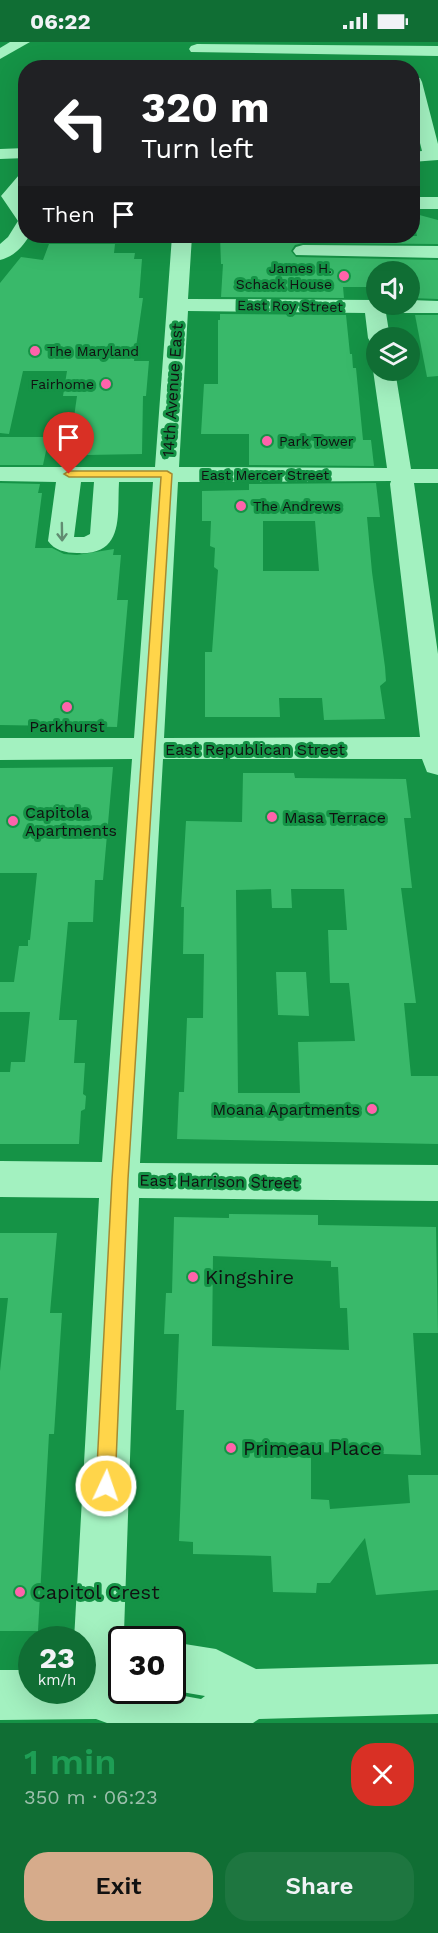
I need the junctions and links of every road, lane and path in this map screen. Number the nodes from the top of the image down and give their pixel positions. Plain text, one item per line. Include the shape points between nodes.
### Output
1 (22, 42) edge
2 (197, 46) edge
3 (438, 51) edge
4 (0, 54) edge
5 (424, 117) edge
6 (0, 153) edge
7 (18, 153) edge
8 (420, 156) edge
9 (18, 188) edge
10 (420, 203) edge
11 (438, 203) edge
12 (18, 208) edge
13 (18, 238) edge
14 (182, 243) edge
15 (303, 251) dead end
16 (438, 252) edge
17 (0, 254) edge
18 (178, 305) junction
19 (366, 307) edge
20 (420, 307) edge
21 (438, 307) edge
22 (386, 381) edge
23 (0, 474) edge
24 (69, 474) junction
25 (107, 474) junction
26 (167, 474) junction
27 (400, 476) junction
28 (438, 476) edge
29 (0, 749) edge
30 (147, 750) junction
31 (437, 753) edge
32 (0, 1179) edge
33 (120, 1179) junction
34 (438, 1183) edge
35 (110, 1626) edge
36 (186, 1668) edge
37 (108, 1689) edge
38 (438, 1689) edge
39 (0, 1695) edge
40 (136, 1704) edge
41 (252, 1709) edge
42 (200, 1723) edge
43 (209, 1723) edge

1 - 4 street
2 - 3 street
5 - 8 street via 432,156
6 - 7 street
9 - 12 street via 10,196
10 - 11 street
13 - 17 street
14 - 18 street, 14th Avenue East
15 - 16 street
18 - 19 street, East Roy Street
18 - 26 street, 14th Avenue East
20 - 21 street, East Roy Street
22 - 27 street
23 - 24 street, East Mercer Street
24 - 25 street, East Mercer Street
24 -> 25 street via 61,541 73,545 92,544 103,535
25 - 26 street, East Mercer Street
26 - 27 street, East Mercer Street
26 - 30 street, 14th Avenue East
27 - 28 street, East Mercer Street
27 - 31 street
29 - 30 street, East Republican Street
30 - 31 street, East Republican Street
30 - 33 street, 14th Avenue East
32 - 33 street, East Harrison Street
33 - 34 street, East Harrison Street
33 - 35 street, 14th Avenue East
36 - 41 street via 216,1674
37 - 39 street
38 - 41 street
40 - 42 street via 165,1720
41 - 43 street

